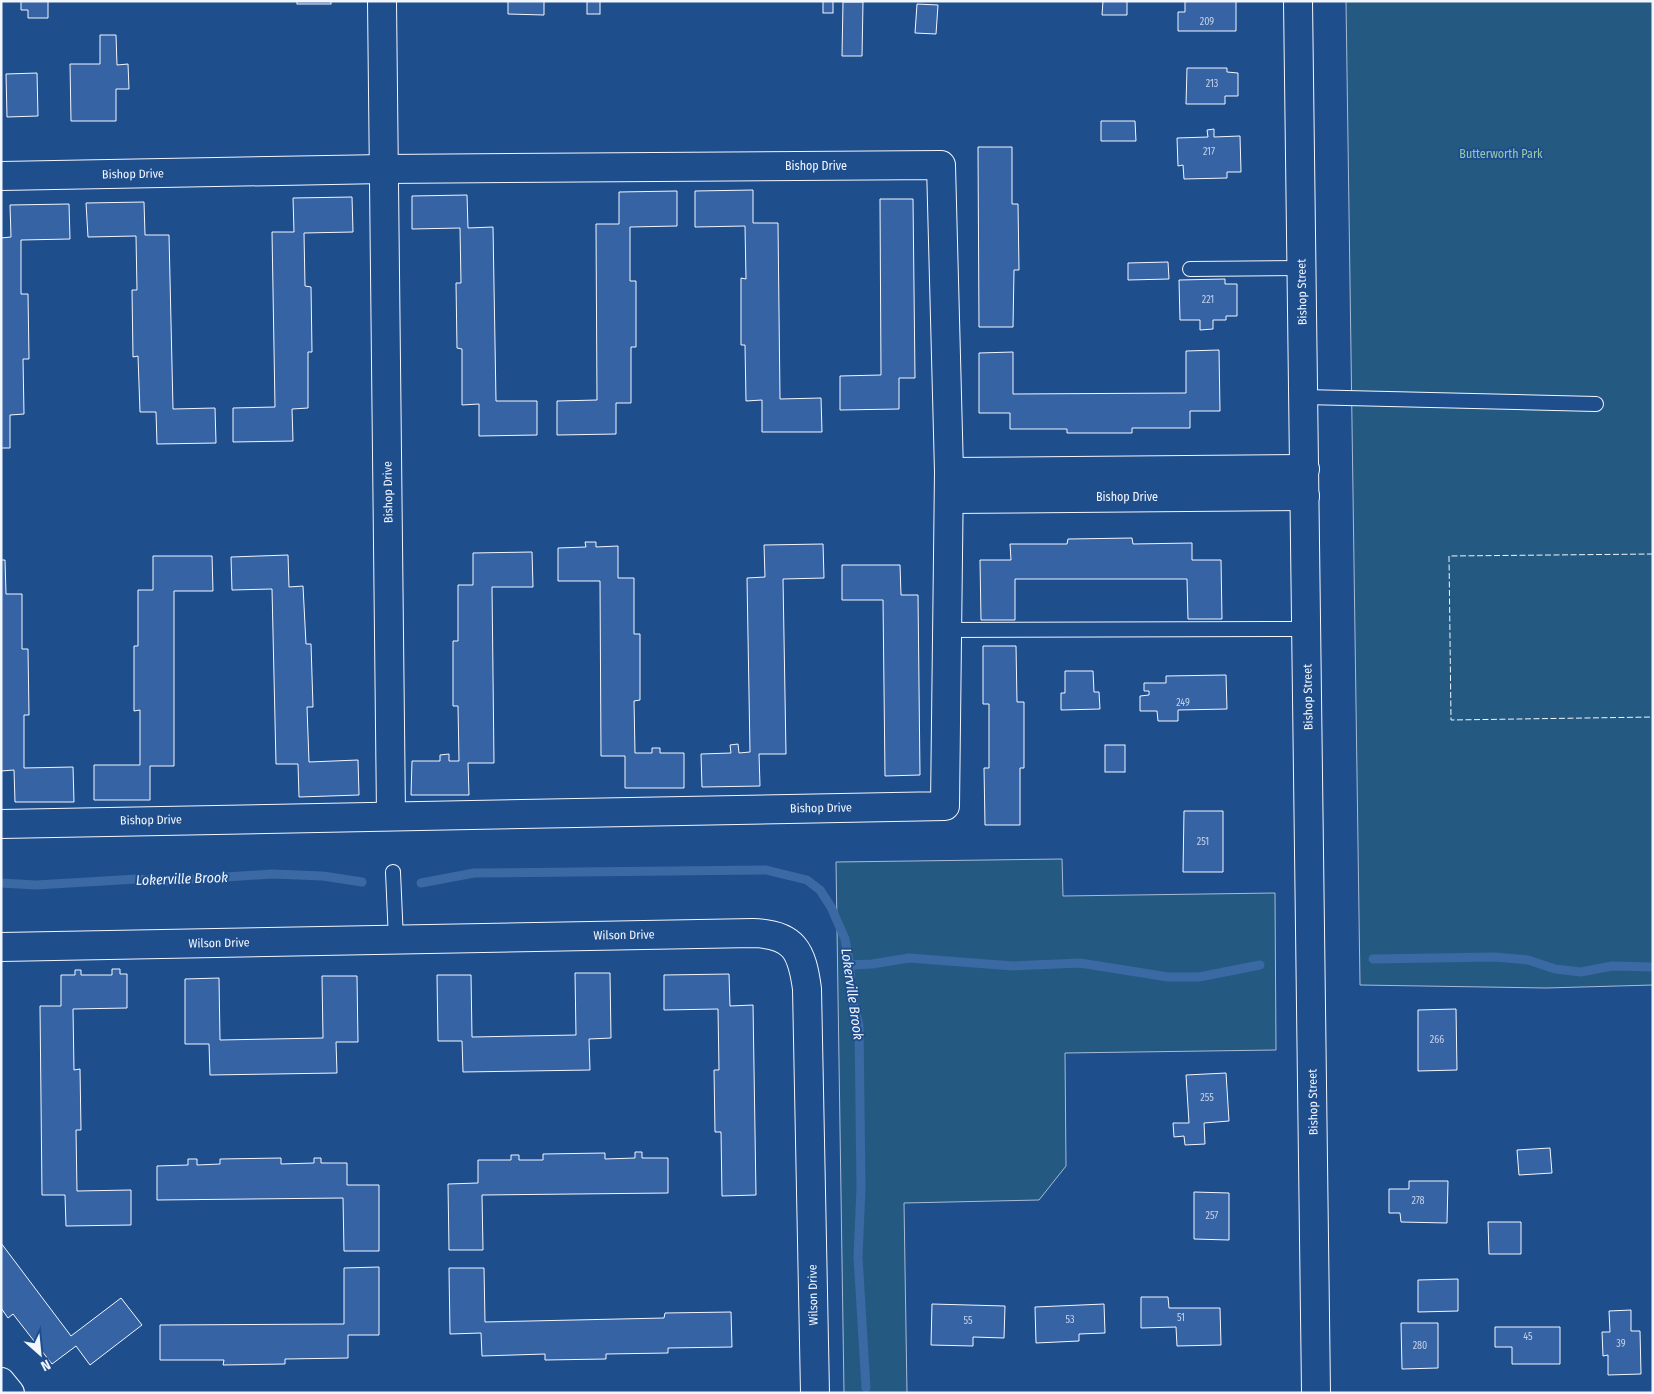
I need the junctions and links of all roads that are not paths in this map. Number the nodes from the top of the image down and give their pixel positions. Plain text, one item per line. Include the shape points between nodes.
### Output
1 (382, 1) edge
2 (1298, 1) edge
3 (384, 169) junction
4 (1, 176) edge
5 (1302, 268) junction
6 (1190, 270) dead end
7 (1304, 397) junction
8 (1596, 404) dead end
9 (1304, 469) junction
10 (949, 472) junction
11 (1305, 496) junction
12 (949, 499) junction
13 (1307, 629) junction
14 (947, 630) junction
15 (391, 816) junction
16 (1, 824) edge
17 (393, 872) dead end
18 (396, 940) junction
19 (1, 947) edge
20 (1, 1382) edge
21 (10, 1393) edge
22 (815, 1393) edge
23 (1316, 1393) edge

1 - 3 street, Bishop Drive
2 - 5 street, Bishop Street
3 - 4 street, Bishop Drive
3 - 10 street, Bishop Drive via 941,165
3 - 15 street, Bishop Drive
5 - 6 lane
5 - 7 street, Bishop Street
7 - 8 lane
7 - 9 street, Bishop Street
9 - 10 street
9 - 11 street, Bishop Street
10 - 12 street, Bishop Drive
11 - 12 street, Bishop Drive
11 - 13 street, Bishop Street
12 - 14 street, Bishop Drive
13 - 14 lane
13 - 23 street, Bishop Street
14 - 15 street, Bishop Drive via 945,806
15 - 16 street, Bishop Drive
17 - 18 lane
18 - 19 street, Wilson Drive
18 - 22 street, Wilson Drive via 753,933 785,938 797,951 807,989
20 - 21 street

